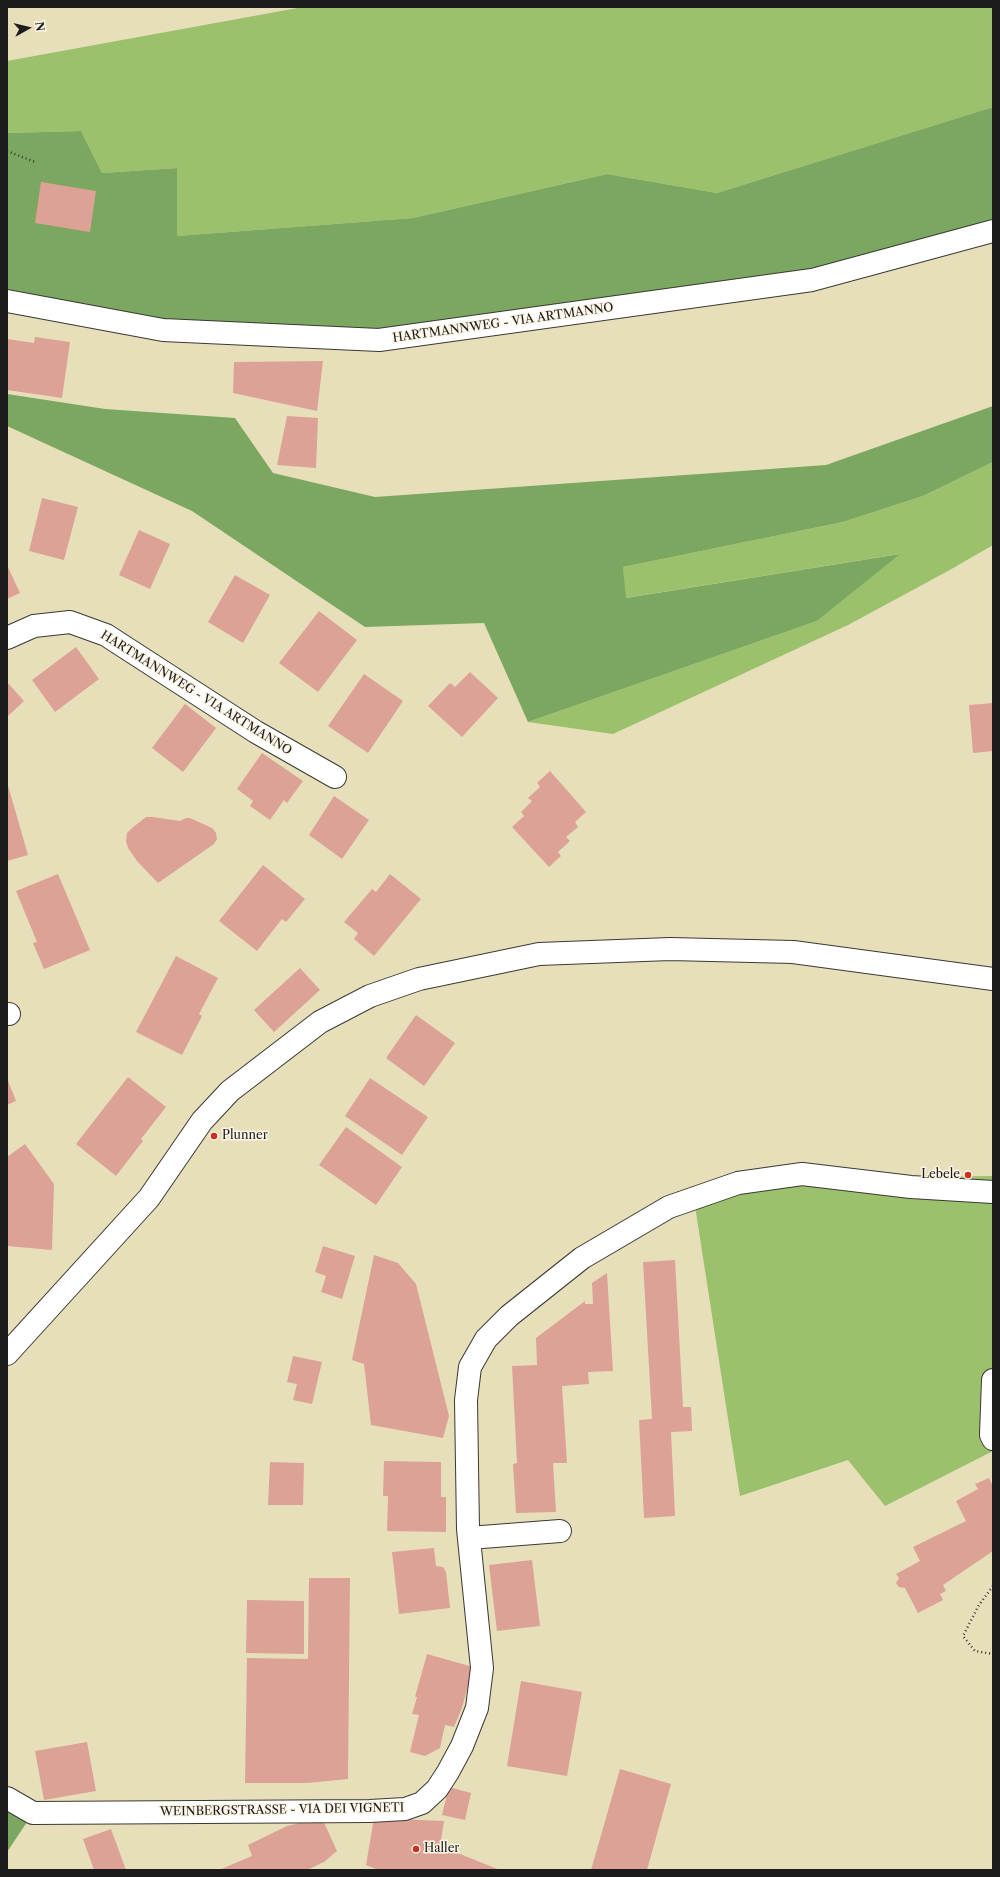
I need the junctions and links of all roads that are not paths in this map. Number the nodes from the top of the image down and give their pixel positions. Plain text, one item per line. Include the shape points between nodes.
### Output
1 (993, 230) edge
2 (7, 301) edge
3 (7, 638) edge
4 (335, 777) dead end
5 (993, 979) edge
6 (993, 1192) edge
7 (7, 1354) edge
8 (993, 1380) edge
9 (993, 1439) edge
10 (560, 1531) dead end
11 (469, 1538) junction
12 (7, 1798) edge

1 - 2 street, HARTMANNWEG - VIA ARTMANNO via 812,280 379,340 163,330
3 - 4 street, HARTMANNWEG - VIA ARTMANNO via 34,626 70,622 106,635 256,732
5 - 7 street via 793,952 670,949 539,954 419,979 370,996 320,1022 230,1091 202,1121 149,1198
6 - 11 street, WEINBERGSTRASSE - VIA DEI VIGNETI via 911,1187 802,1174 738,1182 669,1207 582,1258 509,1316 486,1339 470,1367 466,1400
8 - 9 street
10 - 11 street
11 - 12 street, WEINBERGSTRASSE - VIA DEI VIGNETI via 482,1668 477,1708 462,1746 448,1772 437,1789 422,1804 406,1809 363,1811 33,1813

